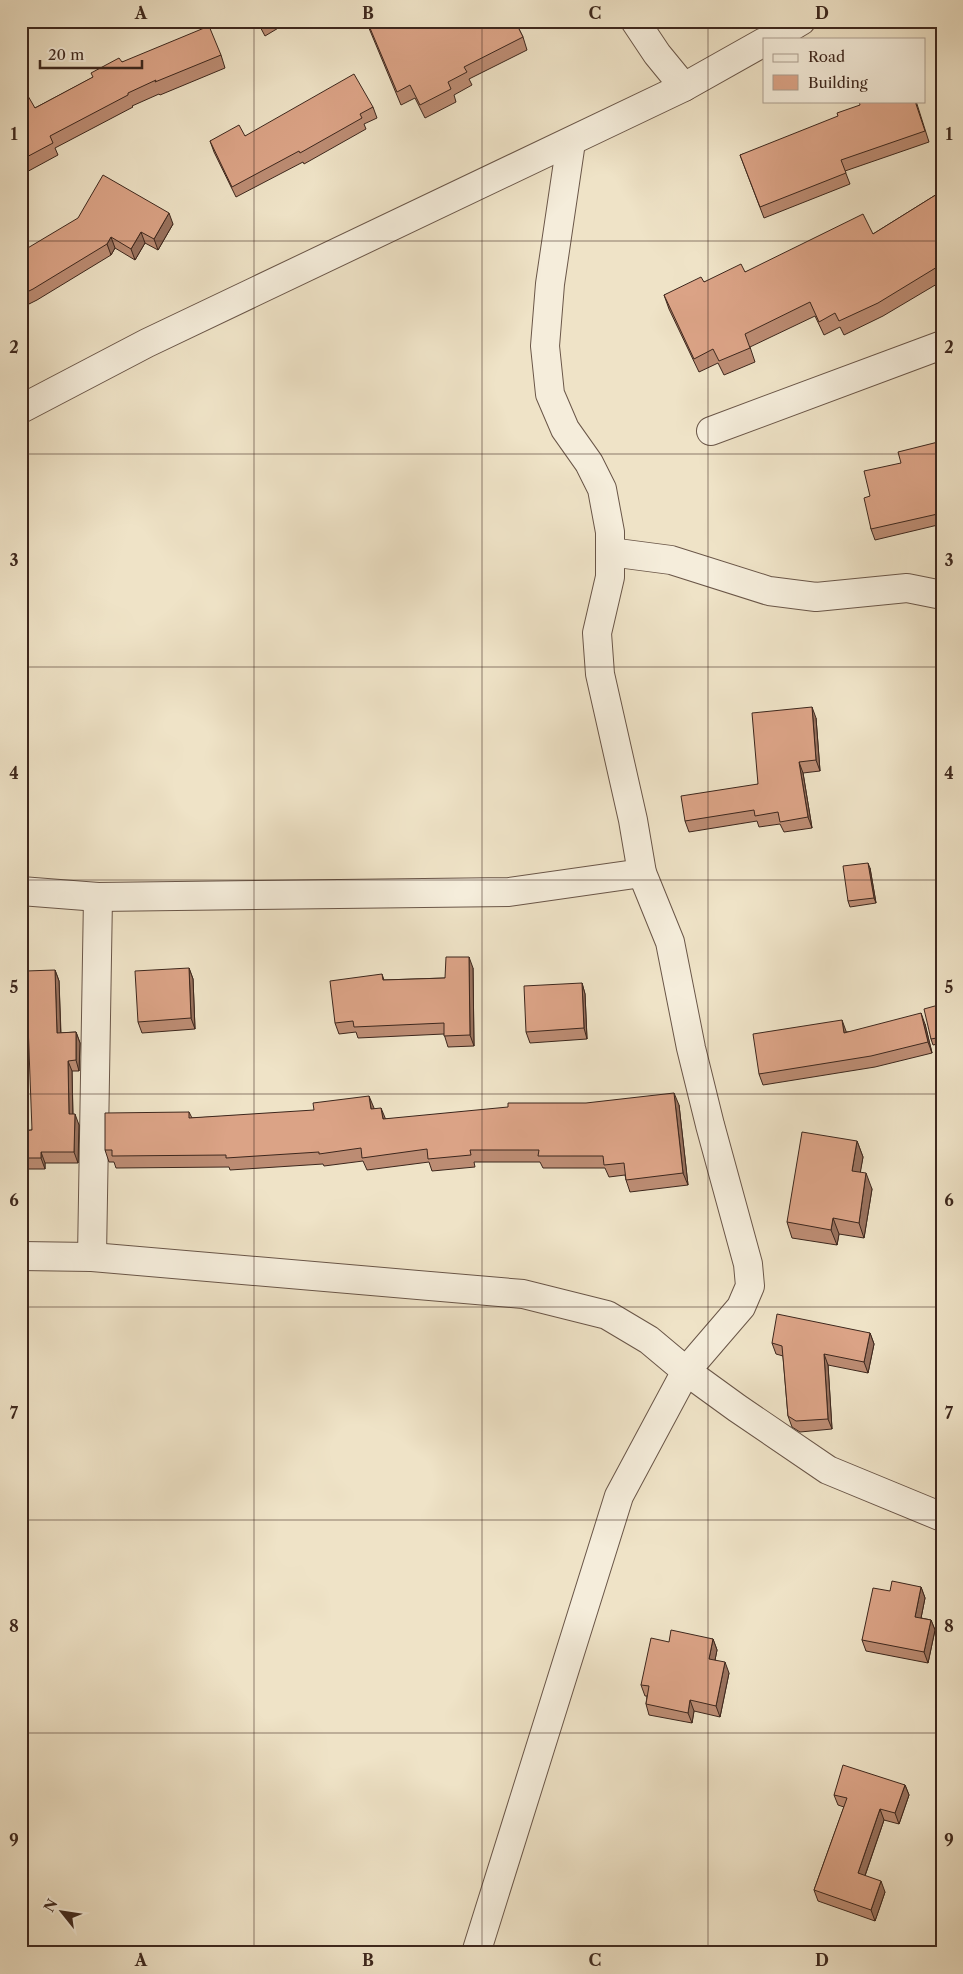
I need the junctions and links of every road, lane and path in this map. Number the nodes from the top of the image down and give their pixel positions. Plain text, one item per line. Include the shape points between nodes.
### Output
1 (635, 21) edge
2 (800, 21) edge
3 (772, 38) edge
4 (763, 43) edge
5 (684, 88) junction
6 (571, 142) junction
7 (942, 345) edge
8 (21, 409) edge
9 (711, 431) dead end
10 (610, 552) junction
11 (942, 595) edge
12 (642, 873) junction
13 (21, 891) edge
14 (98, 896) junction
15 (21, 1256) edge
16 (92, 1257) junction
17 (686, 1371) junction
18 (942, 1517) edge
19 (476, 1953) edge

1 - 5 street via 656,54
2 - 3 street
4 - 5 street
5 - 6 street
6 - 8 street via 147,343
6 - 10 street via 550,284 545,346 550,394 602,489 610,532
7 - 9 street
10 - 11 street via 671,560 778,592 816,597 907,588
10 - 12 street via 610,577 597,632 600,674
12 - 14 street via 509,892
12 - 17 street via 670,942 691,1048 748,1264 750,1286 741,1307
13 - 14 street
14 - 16 street
15 - 16 street
16 - 17 street via 522,1294 607,1315 649,1340
17 - 18 street via 828,1470
17 - 19 street via 619,1496

